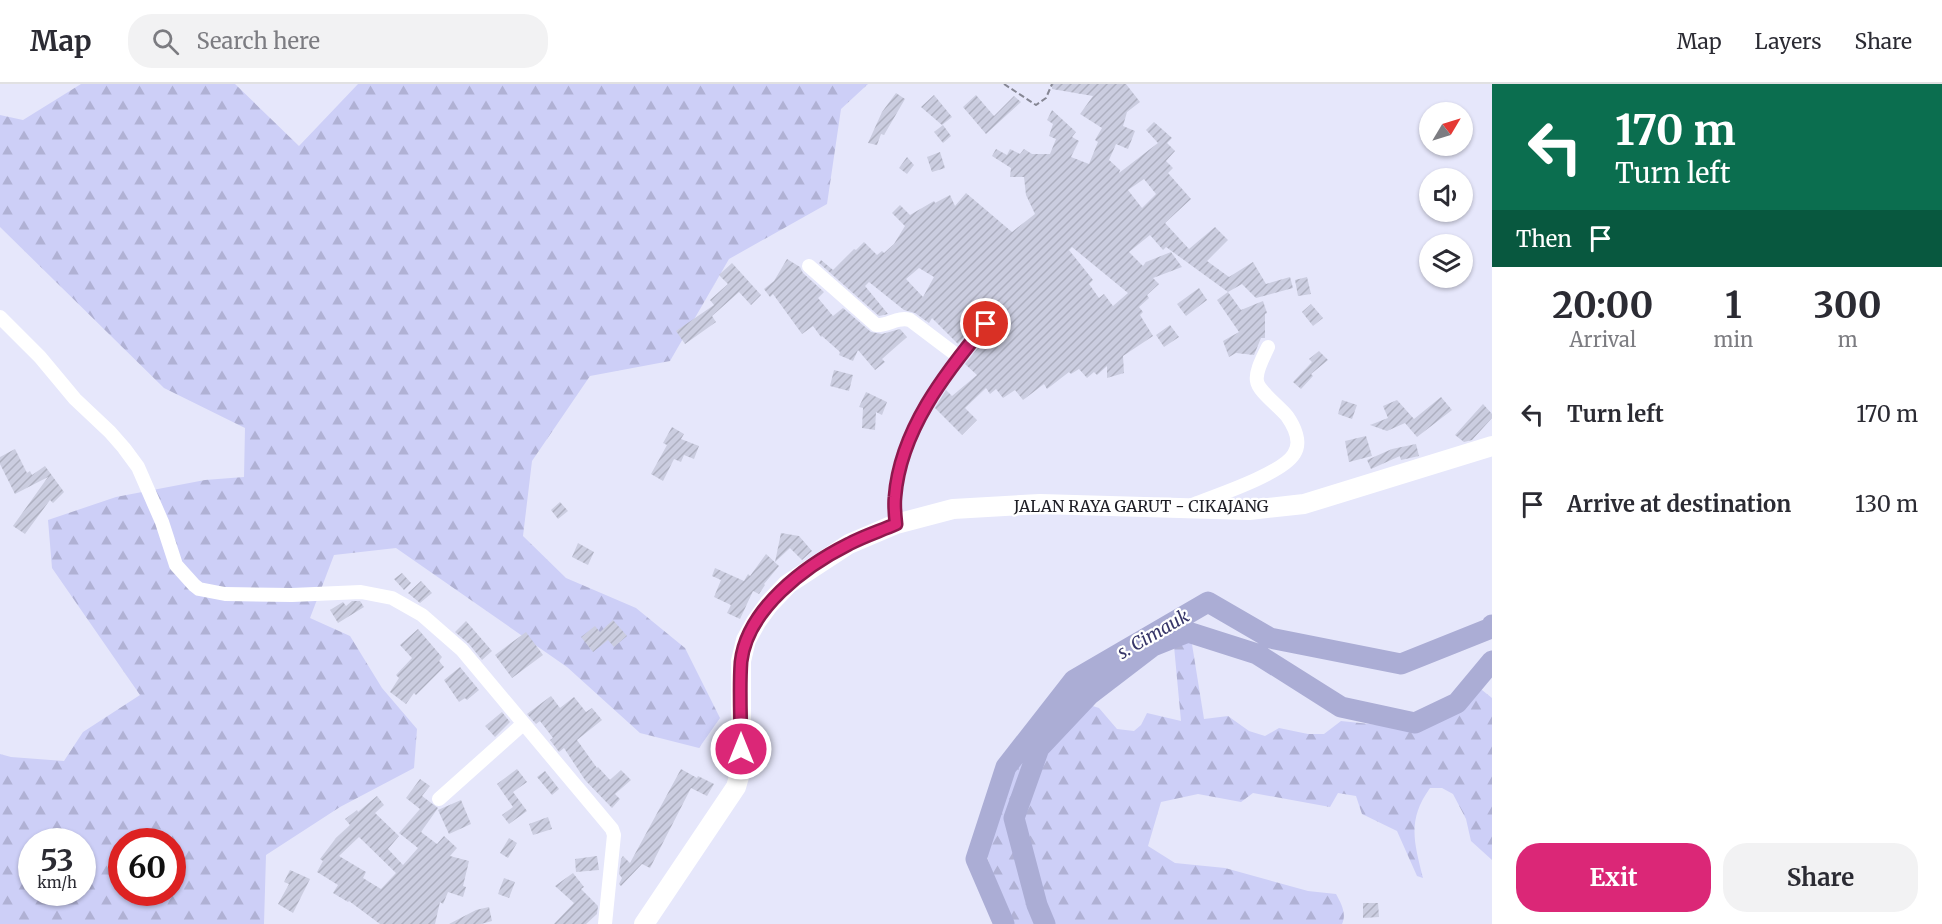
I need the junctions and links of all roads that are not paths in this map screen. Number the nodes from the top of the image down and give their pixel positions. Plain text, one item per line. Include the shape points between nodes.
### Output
1 (809, 266) dead end
2 (0, 316) edge
3 (986, 324) dead end
4 (1268, 347) dead end
5 (958, 357) junction
6 (1492, 446) edge
7 (1184, 508) junction
8 (896, 524) junction
9 (523, 724) junction
10 (439, 799) dead end
11 (605, 924) edge
12 (644, 924) edge

1 - 5 street via 876,325 910,320
2 - 9 street via 138,467 176,565 199,589 225,594 361,592 392,598 422,615 462,650
3 - 5 street
4 - 7 street via 1257,382 1292,424 1297,438 1295,453 1283,466 1263,476
5 - 8 street via 921,414 903,454 895,497
6 - 7 main road, JALAN RAYA GARUT - CIKAJANG via 1304,504 1249,510
7 - 8 main road, JALAN RAYA GARUT - CIKAJANG via 1040,504 953,509
8 - 12 main road, JALAN RAYA GARUT - CIKAJANG via 849,544 807,570 769,604 756,622 741,661 741,770 736,787
9 - 10 street
9 - 11 street via 612,829

